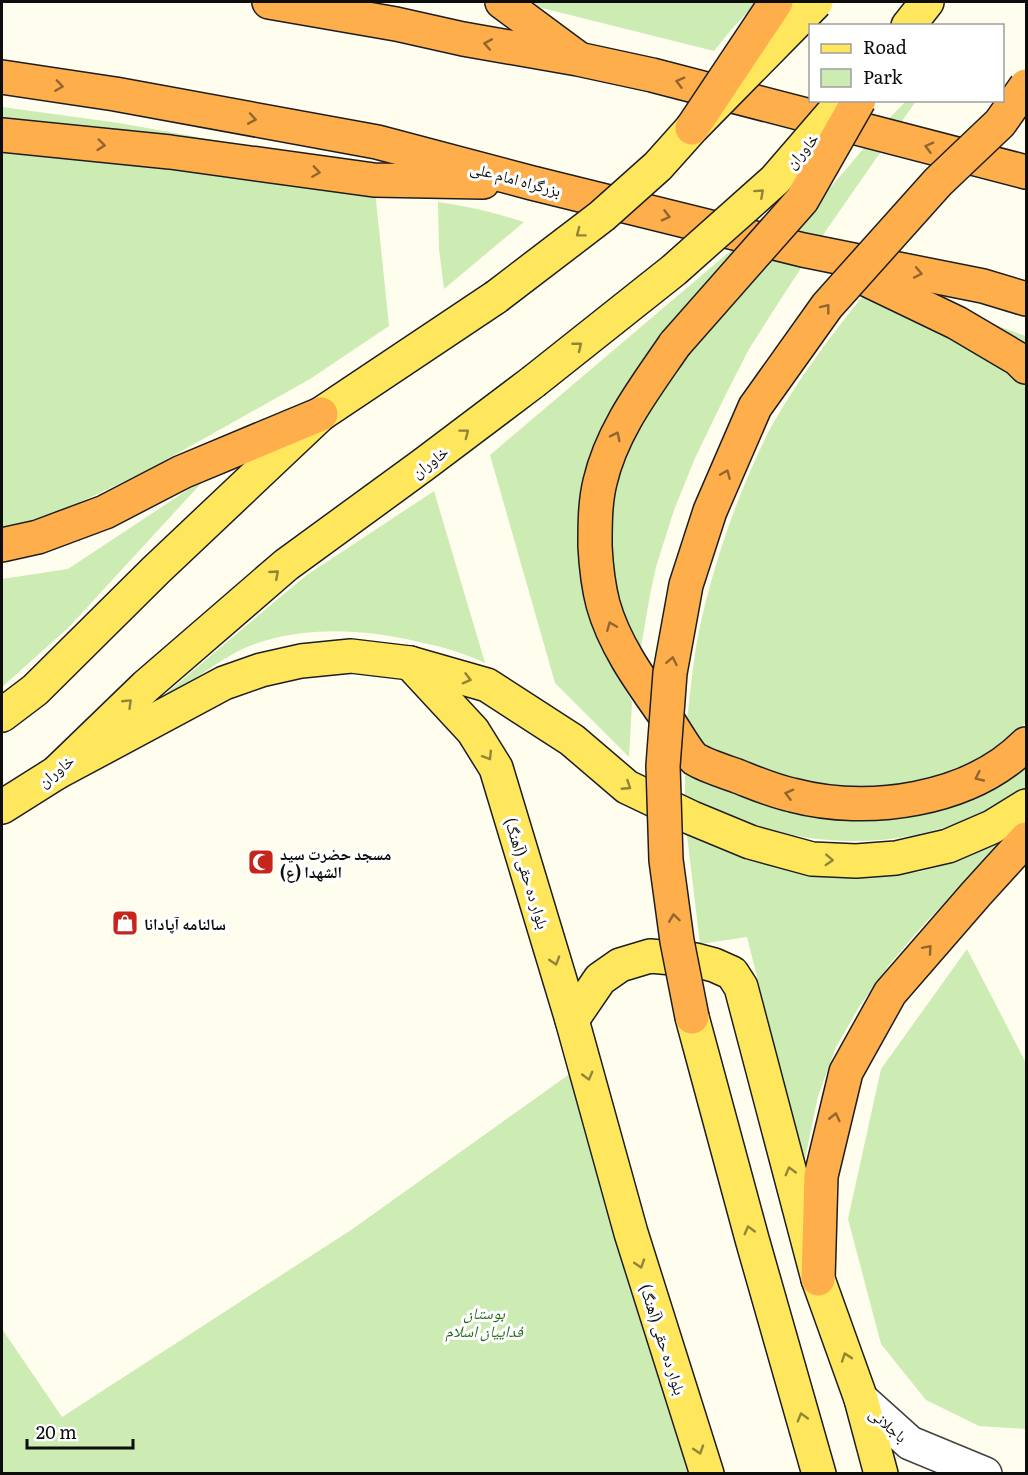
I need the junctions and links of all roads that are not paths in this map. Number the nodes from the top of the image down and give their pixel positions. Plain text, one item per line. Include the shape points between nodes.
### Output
1 (269, 2) edge
2 (502, 2) edge
3 (776, 2) edge
4 (816, 2) edge
5 (927, 2) edge
6 (910, 24) edge
7 (578, 59) junction
8 (2, 77) edge
9 (1026, 86) edge
10 (842, 102) edge
11 (858, 102) edge
12 (692, 128) junction
13 (2, 135) edge
14 (1026, 172) edge
15 (532, 183) junction
16 (803, 250) junction
17 (1026, 299) edge
18 (1026, 366) edge
19 (321, 414) junction
20 (2, 545) edge
21 (410, 663) junction
22 (2, 716) edge
23 (1026, 744) edge
24 (56, 772) junction
25 (1026, 806) edge
26 (2, 807) edge
27 (1026, 839) edge
28 (692, 1017) joint
29 (572, 1020) junction
30 (818, 1279) junction
31 (861, 1399) junction
32 (707, 1473) edge
33 (819, 1473) edge
34 (881, 1473) edge
35 (985, 1473) edge

7 -> 1 highway
2 - 7 highway
3 - 12 highway, bridge
4 - 12 main road, bridge
5 - 6 main road
14 -> 7 highway
8 -> 15 highway, بزرگراه امام علی via 115,93 377,142
28 -> 9 highway, bridge via 666,860 663,766 670,673 687,585 710,512 754,407 826,306 938,182 1000,123
24 -> 10 main road, خاوران, bridge via 146,686 286,565 533,382 674,270 775,180
23 -> 11 highway, bridge via 990,772 955,788 912,799 863,803 794,796 694,758 635,673 603,604 596,568 595,528 600,483 628,414 675,344 802,200
12 -> 19 main road, bridge via 658,166 602,216 496,297
13 -> 15 highway via 171,152 374,180
15 -> 16 highway, بزرگراه امام علی
16 -> 17 highway, بزرگراه امام علی via 984,286
16 - 18 highway via 957,323
19 - 20 highway via 182,472 105,512 38,537
19 - 22 main road via 35,690
21 - 24 main road via 351,656 261,670 224,683
21 -> 25 main road via 487,685 572,740 627,788 750,842 812,859 896,858 948,846 992,827
21 -> 29 main road, بلوار ده حقی (آهنگ) via 473,731 496,768
24 - 26 main road, خاوران
30 -> 27 highway via 821,1176 846,1072 890,993
33 -> 28 main road
30 -> 29 main road via 741,987 732,973 695,960 651,956 620,964 600,979
29 -> 32 main road, بلوار ده حقی (آهنگ) via 631,1233
31 -> 30 main road
31 - 34 main road
31 - 35 street, باجلانی via 910,1443

